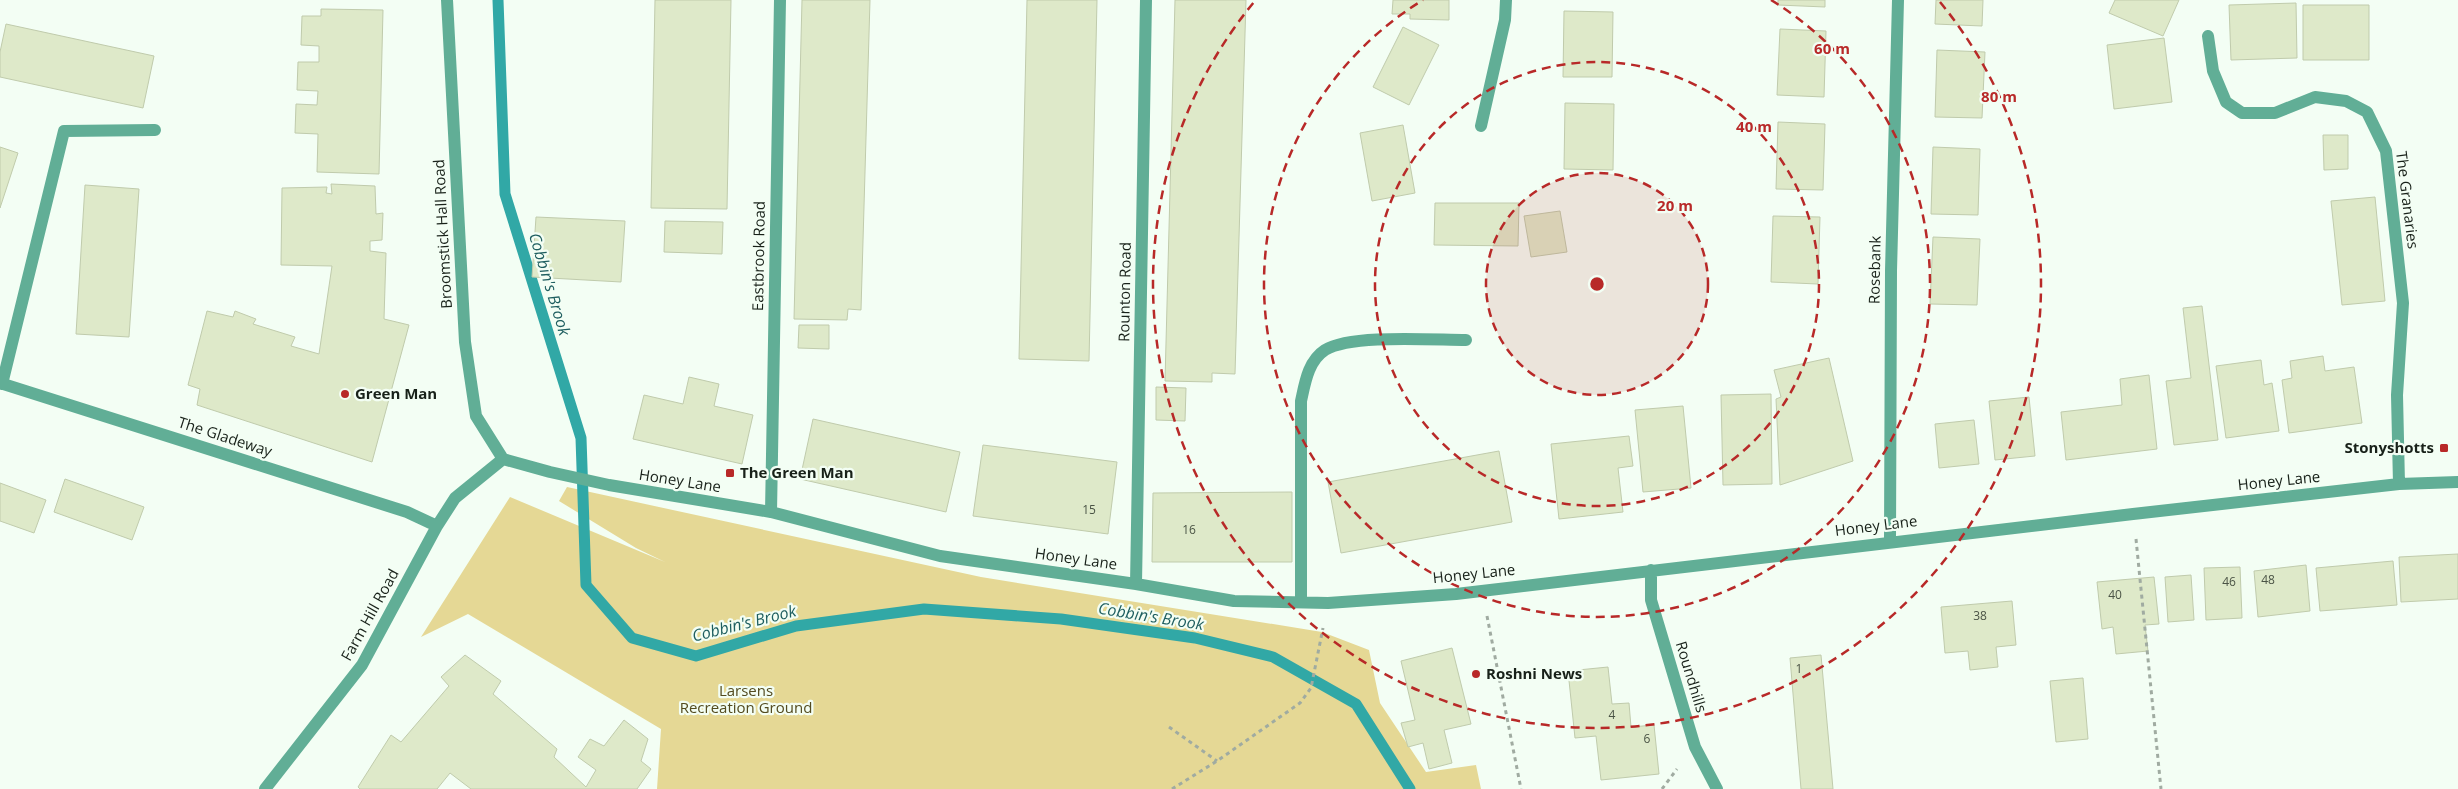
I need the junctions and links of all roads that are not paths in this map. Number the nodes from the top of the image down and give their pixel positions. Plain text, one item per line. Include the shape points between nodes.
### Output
1 (448, 0) edge
2 (780, 0) edge
3 (1146, 0) edge
4 (1506, 0) edge
5 (1898, 0) edge
6 (2208, 36) dead end
7 (1481, 126) dead end
8 (155, 130) dead end
9 (1466, 340) dead end
10 (1, 383) edge
11 (503, 459) junction
12 (2458, 482) edge
13 (2399, 484) junction
14 (771, 512) junction
15 (437, 526) junction
16 (1890, 541) junction
17 (1651, 570) junction
18 (1136, 584) junction
19 (1302, 602) junction
20 (265, 789) edge
21 (1717, 789) edge

1 - 11 street, Broomstick Hall Road via 465,342 476,416
2 - 14 street, Eastbrook Road
3 - 18 street, Rounton Road
4 - 7 street via 1505,20
5 - 16 street, Rosebank via 1891,271
6 - 13 street, The Granaries via 2213,72 2226,102 2242,113 2275,113 2315,97 2346,101 2367,112 2386,151 2403,303 2396,395
8 - 10 street, The Gladeway via 64,131
9 - 19 street via 1361,340 1324,350 1307,371 1301,401
10 - 15 street, The Gladeway via 407,512
11 - 14 street, Honey Lane via 609,485
11 - 15 street, Farm Hill Road via 455,498
12 - 13 street, Honey Lane
13 - 16 street, Honey Lane
14 - 18 street, Honey Lane via 940,556
15 - 20 street, Farm Hill Road via 362,665
16 - 17 street, Honey Lane
17 - 19 street, Honey Lane via 1482,590
17 - 21 street, Roundhills via 1651,600 1695,747
18 - 19 street, Honey Lane via 1234,601

